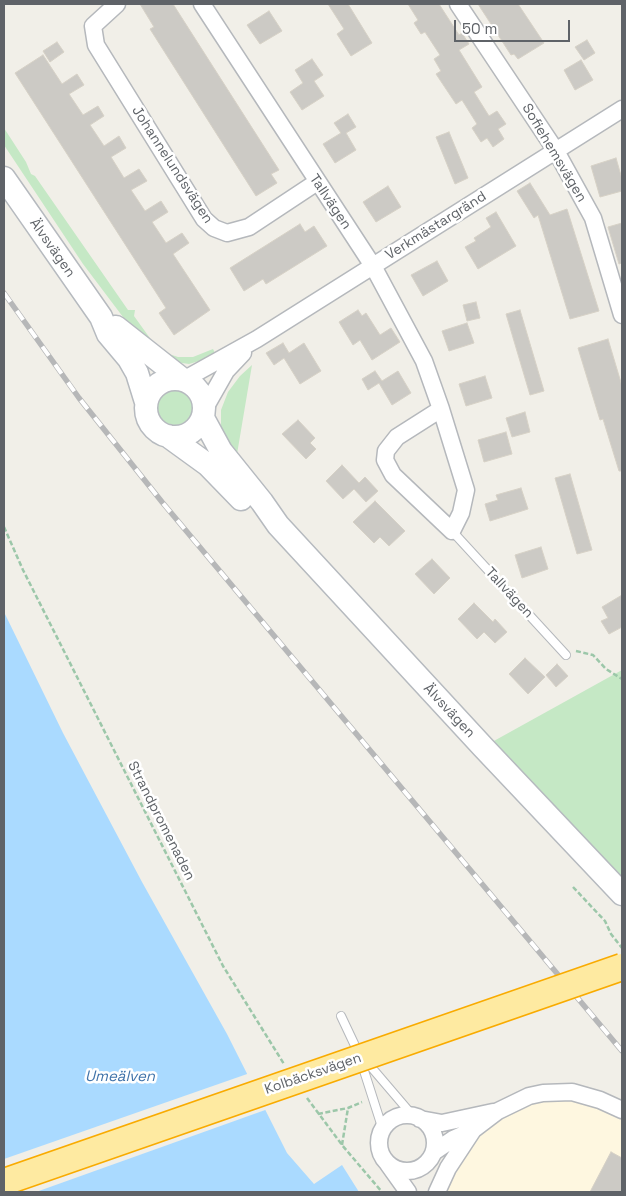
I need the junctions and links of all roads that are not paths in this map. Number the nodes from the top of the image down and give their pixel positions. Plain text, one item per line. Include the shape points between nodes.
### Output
1 (117, 4) edge
2 (202, 4) edge
3 (458, 4) edge
4 (622, 109) edge
5 (556, 151) junction
6 (4, 178) edge
7 (317, 182) junction
8 (373, 266) junction
9 (622, 315) edge
10 (101, 317) junction
11 (250, 343) junction
12 (184, 379) junction
13 (146, 402) junction
14 (441, 409) junction
15 (204, 413) junction
16 (168, 436) junction
17 (278, 526) junction
18 (452, 532) junction
19 (566, 655) dead end
20 (622, 894) edge
21 (622, 967) edge
22 (622, 982) edge
23 (341, 1016) dead end
24 (358, 1052) junction
25 (622, 1110) edge
26 (498, 1111) junction
27 (417, 1118) junction
28 (383, 1130) junction
29 (473, 1130) junction
30 (431, 1157) junction
31 (388, 1164) junction
32 (4, 1182) edge
33 (12, 1192) edge
34 (408, 1192) edge
35 (431, 1192) edge
36 (437, 1192) edge

1 - 7 street, Johannelundsvägen via 93,26 96,45 204,219 214,228 227,233 249,227
2 - 7 street, Tallvägen
3 - 5 street, Sofiehemsvägen
4 - 5 street, Verkmästargränd
5 - 8 street, Verkmästargränd
5 - 9 street, Sofiehemsvägen via 593,218
6 - 10 main road, Älvsvägen
7 - 8 street, Tallvägen
8 - 11 street, Verkmästargränd
8 - 14 street, Tallvägen via 424,361
10 - 12 main road, Älvsvägen
10 - 13 main road, Älvsvägen via 108,334 137,373
11 - 12 street, Verkmästargränd
11 - 15 street, Verkmästargränd via 226,371
12 - 13 main road via 164,380 150,393
12 - 15 main road via 202,395
13 - 16 main road via 150,423
14 - 18 street, Tallvägen via 466,490 461,514
14 - 18 street, Tallvägen via 397,437 386,452 385,460 393,475
15 - 16 main road via 193,432 185,436
15 - 17 main road, Älvsvägen via 221,452
16 - 17 main road, Älvsvägen via 218,474 250,508
17 - 20 main road, Älvsvägen
18 - 19 lane, Tallvägen
21 - 32 highway, Kolbäcksvägen, bridge
22 - 33 highway, Kolbäcksvägen
23 - 24 lane
24 - 27 lane
24 - 28 lane
25 - 26 street via 586,1095 557,1092 529,1096
26 - 27 street via 442,1122
26 - 29 street
27 - 28 street via 398,1117
27 - 30 street via 433,1133
28 - 31 street via 380,1149
29 - 30 street via 453,1139
29 - 36 street via 448,1168
30 - 31 street via 411,1171
30 - 35 street
31 - 34 street

